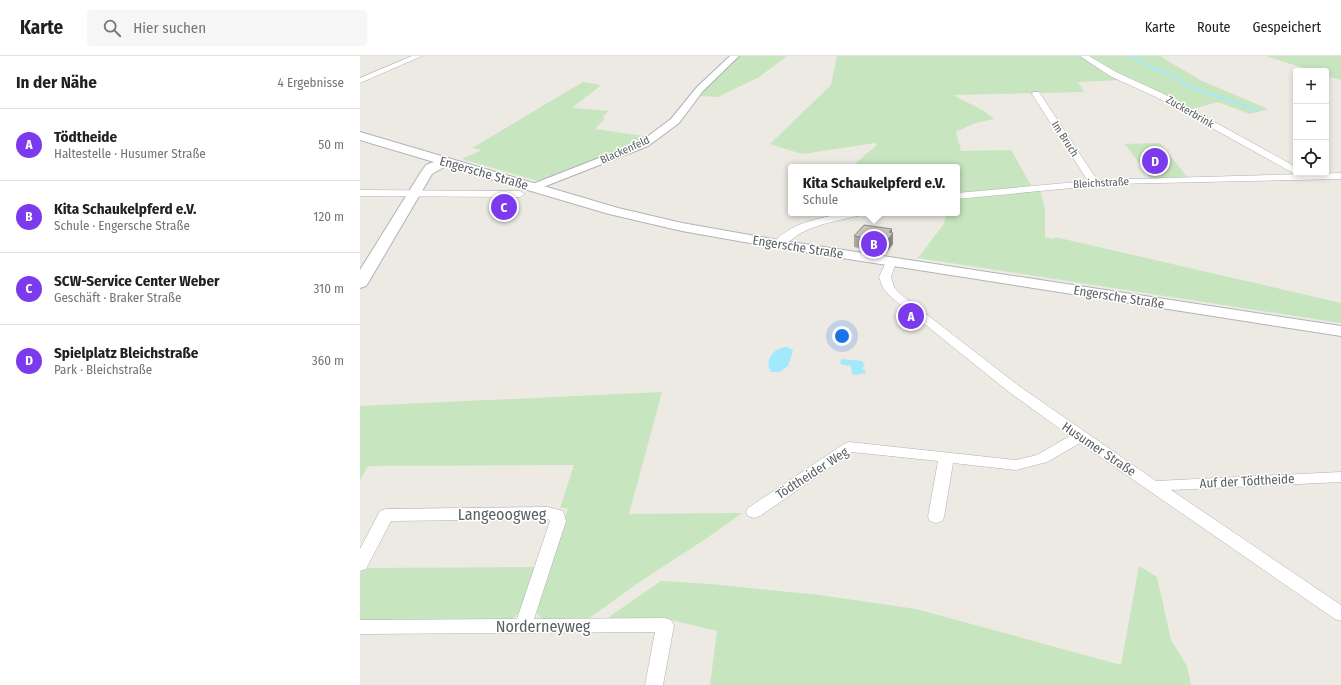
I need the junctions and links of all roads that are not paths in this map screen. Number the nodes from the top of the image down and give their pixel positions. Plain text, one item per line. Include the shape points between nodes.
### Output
1 (418, 56) edge
2 (735, 56) edge
3 (1084, 56) edge
4 (360, 81) edge
5 (1036, 94) dead end
6 (360, 136) edge
7 (446, 161) junction
8 (1293, 169) edge
9 (1293, 175) edge
10 (1329, 176) edge
11 (1341, 176) edge
12 (1094, 183) junction
13 (534, 187) junction
14 (360, 193) edge
15 (414, 193) junction
16 (520, 194) dead end
17 (960, 196) edge
18 (846, 216) edge
19 (778, 244) junction
20 (891, 262) junction
21 (360, 283) edge
22 (1341, 332) edge
23 (1080, 436) junction
24 (946, 458) junction
25 (1341, 477) edge
26 (1153, 486) junction
27 (754, 512) dead end
28 (936, 517) dead end
29 (360, 565) edge
30 (1341, 614) edge
31 (523, 626) junction
32 (360, 627) edge
33 (654, 685) edge

1 - 4 street
2 - 13 street, Blackenfeld via 700,89 675,121 658,135 644,144
3 - 8 street, Zuckerbrink
5 - 12 street, Im Bruch
6 - 7 main road, Engersche Straße
7 - 13 main road, Engersche Straße
7 - 15 main road via 428,170
9 - 12 street, Bleichstraße
10 - 11 street, Bleichstraße
12 - 17 street, Bleichstraße
13 - 19 main road, Engersche Straße via 663,223
14 - 15 street
15 - 16 street
15 - 21 main road
18 - 19 street via 807,226 789,234
19 - 20 main road, Engersche Straße
20 - 22 main road, Engersche Straße
20 - 23 street, Husumer Straße via 885,277 895,295 1014,389
23 - 24 street, Tödtheider Weg via 1031,464 1016,465
23 - 26 street, Husumer Straße
24 - 27 street, Tödtheider Weg via 849,447
24 - 28 street
25 - 26 street, Auf der Tödtheide
26 - 30 street, Husumer Straße
29 - 31 street, Langeoogweg via 386,515 556,515 558,521
31 - 32 street, Norderneyweg
31 - 33 street, Norderneyweg via 665,625

